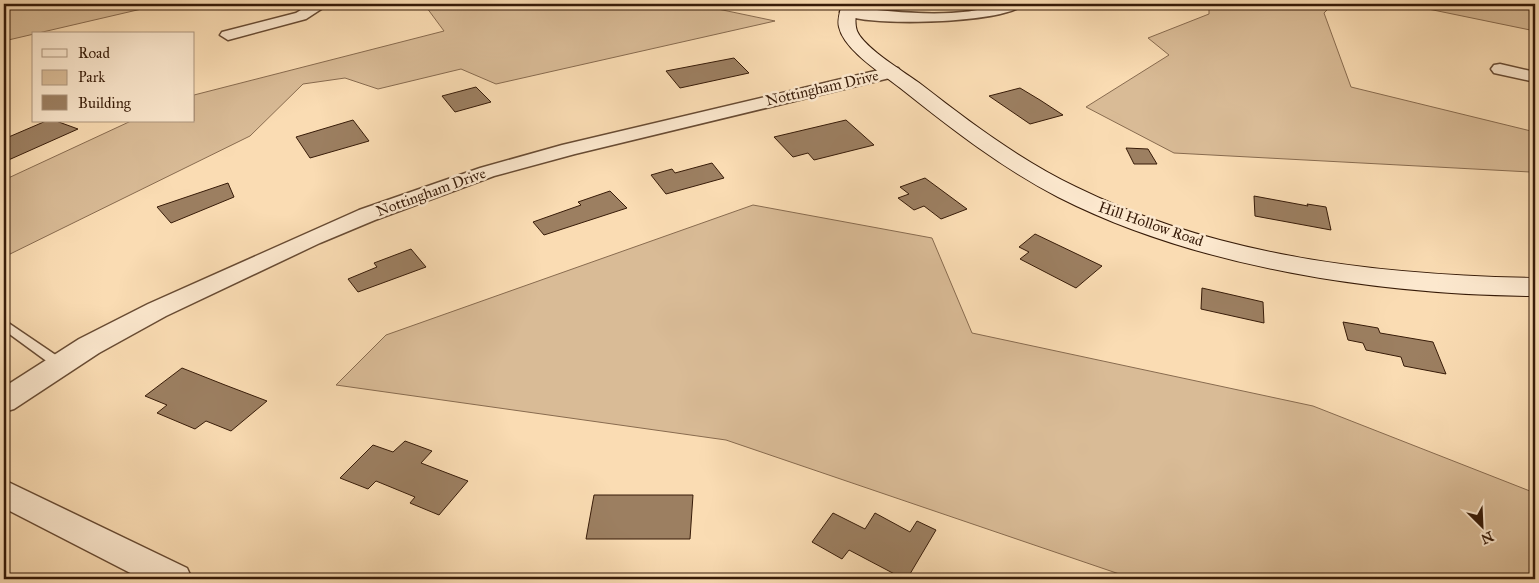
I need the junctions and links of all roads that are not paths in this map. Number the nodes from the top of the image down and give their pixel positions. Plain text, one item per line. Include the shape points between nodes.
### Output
1 (322, 4) edge
2 (1016, 4) edge
3 (849, 8) edge
4 (228, 36) dead end
5 (1500, 68) dead end
6 (892, 72) junction
7 (1535, 77) edge
8 (1535, 287) edge
9 (4, 324) edge
10 (61, 364) junction
11 (4, 401) edge
12 (4, 493) edge
13 (175, 579) edge

1 - 4 street via 301,16
2 - 3 street via 974,14 944,16 889,16
3 - 6 street, Hill Hollow Road via 848,31 853,40
5 - 7 street
6 - 8 street, Hill Hollow Road via 985,143 1030,171 1095,205 1152,227 1282,264 1359,276 1474,286
6 - 10 street, Nottingham Drive via 486,172 312,238 157,310
9 - 10 lane
10 - 11 street, Nottingham Drive
12 - 13 street

